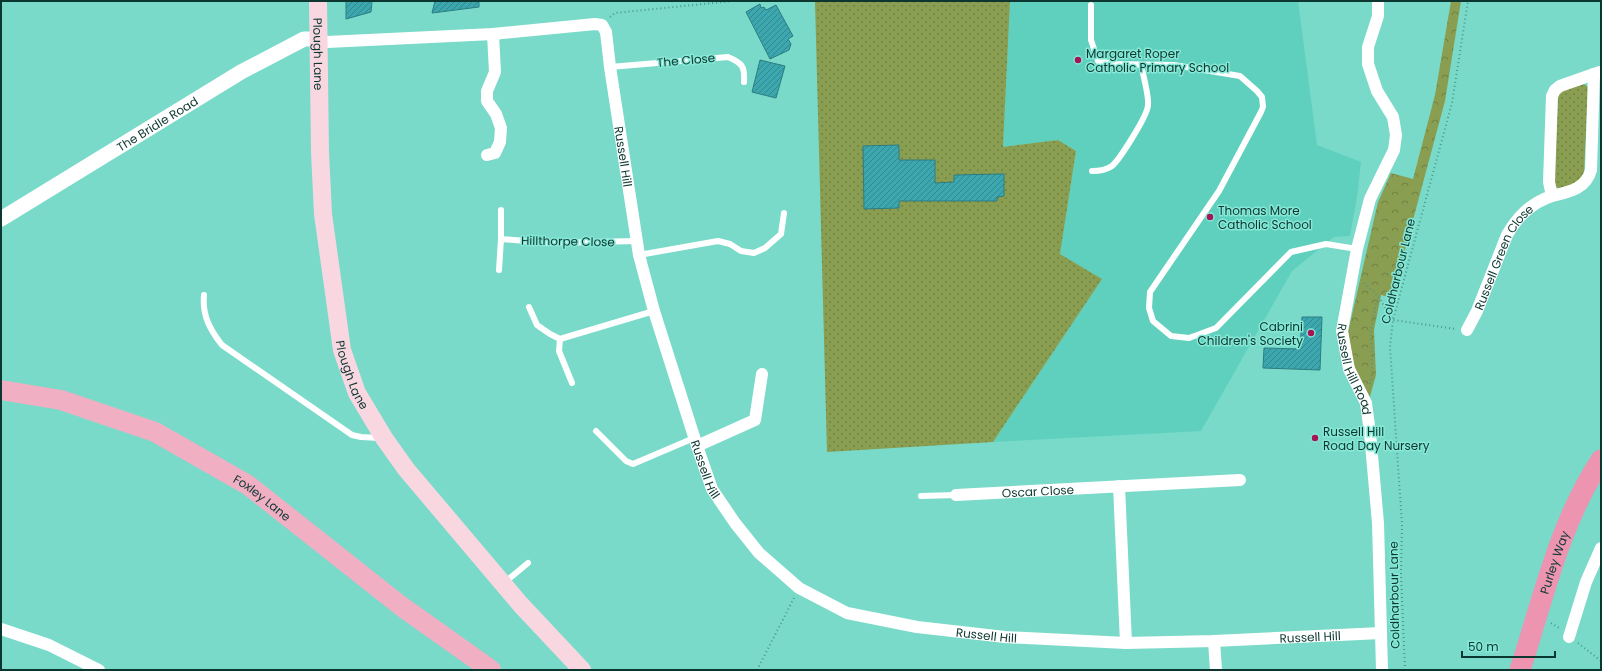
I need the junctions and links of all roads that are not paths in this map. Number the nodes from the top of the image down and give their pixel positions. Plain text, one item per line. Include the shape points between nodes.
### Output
1 (318, 1) edge
2 (1378, 1) edge
3 (1091, 5) dead end
4 (493, 34) junction
5 (318, 39) junction
6 (1141, 65) junction
7 (610, 67) junction
8 (1598, 73) edge
9 (744, 82) dead end
10 (488, 155) dead end
11 (1092, 171) dead end
12 (1552, 196) junction
13 (501, 210) dead end
14 (784, 213) dead end
15 (1, 219) edge
16 (501, 239) junction
17 (636, 241) junction
18 (1357, 249) junction
19 (639, 255) junction
20 (499, 270) dead end
21 (204, 295) dead end
22 (529, 307) dead end
23 (654, 311) junction
24 (1467, 330) road end
25 (560, 339) junction
26 (762, 374) dead end
27 (572, 383) dead end
28 (1, 390) edge
29 (596, 431) dead end
30 (384, 438) junction
31 (696, 442) junction
32 (1601, 460) edge
33 (1240, 480) dead end
34 (1119, 486) junction
35 (956, 494) joint
36 (921, 496) dead end
37 (1601, 548) edge
38 (528, 562) dead end
39 (503, 584) junction
40 (1, 629) edge
41 (1381, 633) junction
42 (1569, 637) road end
43 (1214, 641) junction
44 (1126, 643) junction
45 (99, 670) edge
46 (491, 670) edge
47 (582, 670) edge
48 (1216, 670) edge
49 (1382, 670) edge
50 (1520, 670) edge

1 - 5 main road, Plough Lane
2 - 18 street, Russell Hill Road via 1378,16 1368,47 1368,64 1377,91 1393,117 1396,135 1394,150 1370,199
3 - 6 lane via 1091,40 1098,61
4 - 5 street via 327,42
4 - 7 street, Russell Hill via 602,25 606,32
4 - 10 street via 495,72 487,91 487,101 496,114 501,128 500,142 495,153
5 - 15 street, The Bridle Road via 304,39 241,72
5 - 30 main road, Plough Lane via 323,214 342,350 357,393
6 - 11 lane via 1148,104 1146,114 1120,158 1112,166 1101,171
6 - 18 lane via 1174,65 1240,76 1257,91 1263,102 1261,112 1218,191 1150,292 1149,308 1153,322 1171,336 1189,338 1216,328 1291,252 1326,244
7 - 9 lane, The Close via 728,57 740,62 744,70
7 - 17 street, Russell Hill
8 - 12 street, Russell Green Close via 1589,177 1580,188
8 - 12 street, Russell Green Close via 1560,86 1552,96 1549,182
12 - 24 street, Russell Green Close via 1529,207 1513,224
13 - 16 lane
14 - 19 lane via 781,234 765,248 754,253 718,241
16 - 17 lane, Hillthorpe Close via 551,243
16 - 20 lane
17 - 19 street, Russell Hill
18 - 41 street, Russell Hill Road via 1342,331 1349,369 1366,403 1370,433 1378,523
19 - 23 street, Russell Hill
21 - 30 lane via 205,316 211,331 222,345 352,435
22 - 25 lane via 537,325
23 - 25 lane
23 - 31 street, Russell Hill
25 - 27 lane via 559,351
26 - 31 street via 755,420
28 - 46 main road, Foxley Lane via 61,400 155,432 248,485 401,606
29 - 31 lane via 626,461 633,464
30 - 39 main road, Plough Lane via 406,469
31 - 44 street, Russell Hill via 712,489 759,553 799,588 847,613 917,627 1005,637
32 - 50 highway, Purley Way via 1578,499 1564,534
33 - 34 street, Oscar Close
34 - 35 street, Oscar Close
34 - 44 street
35 - 36 lane
37 - 42 street via 1586,582
38 - 39 lane
39 - 47 main road, Plough Lane
40 - 45 street via 49,645
41 - 43 street, Russell Hill
41 - 49 street, Russell Hill Road
43 - 44 street, Russell Hill
43 - 48 street

